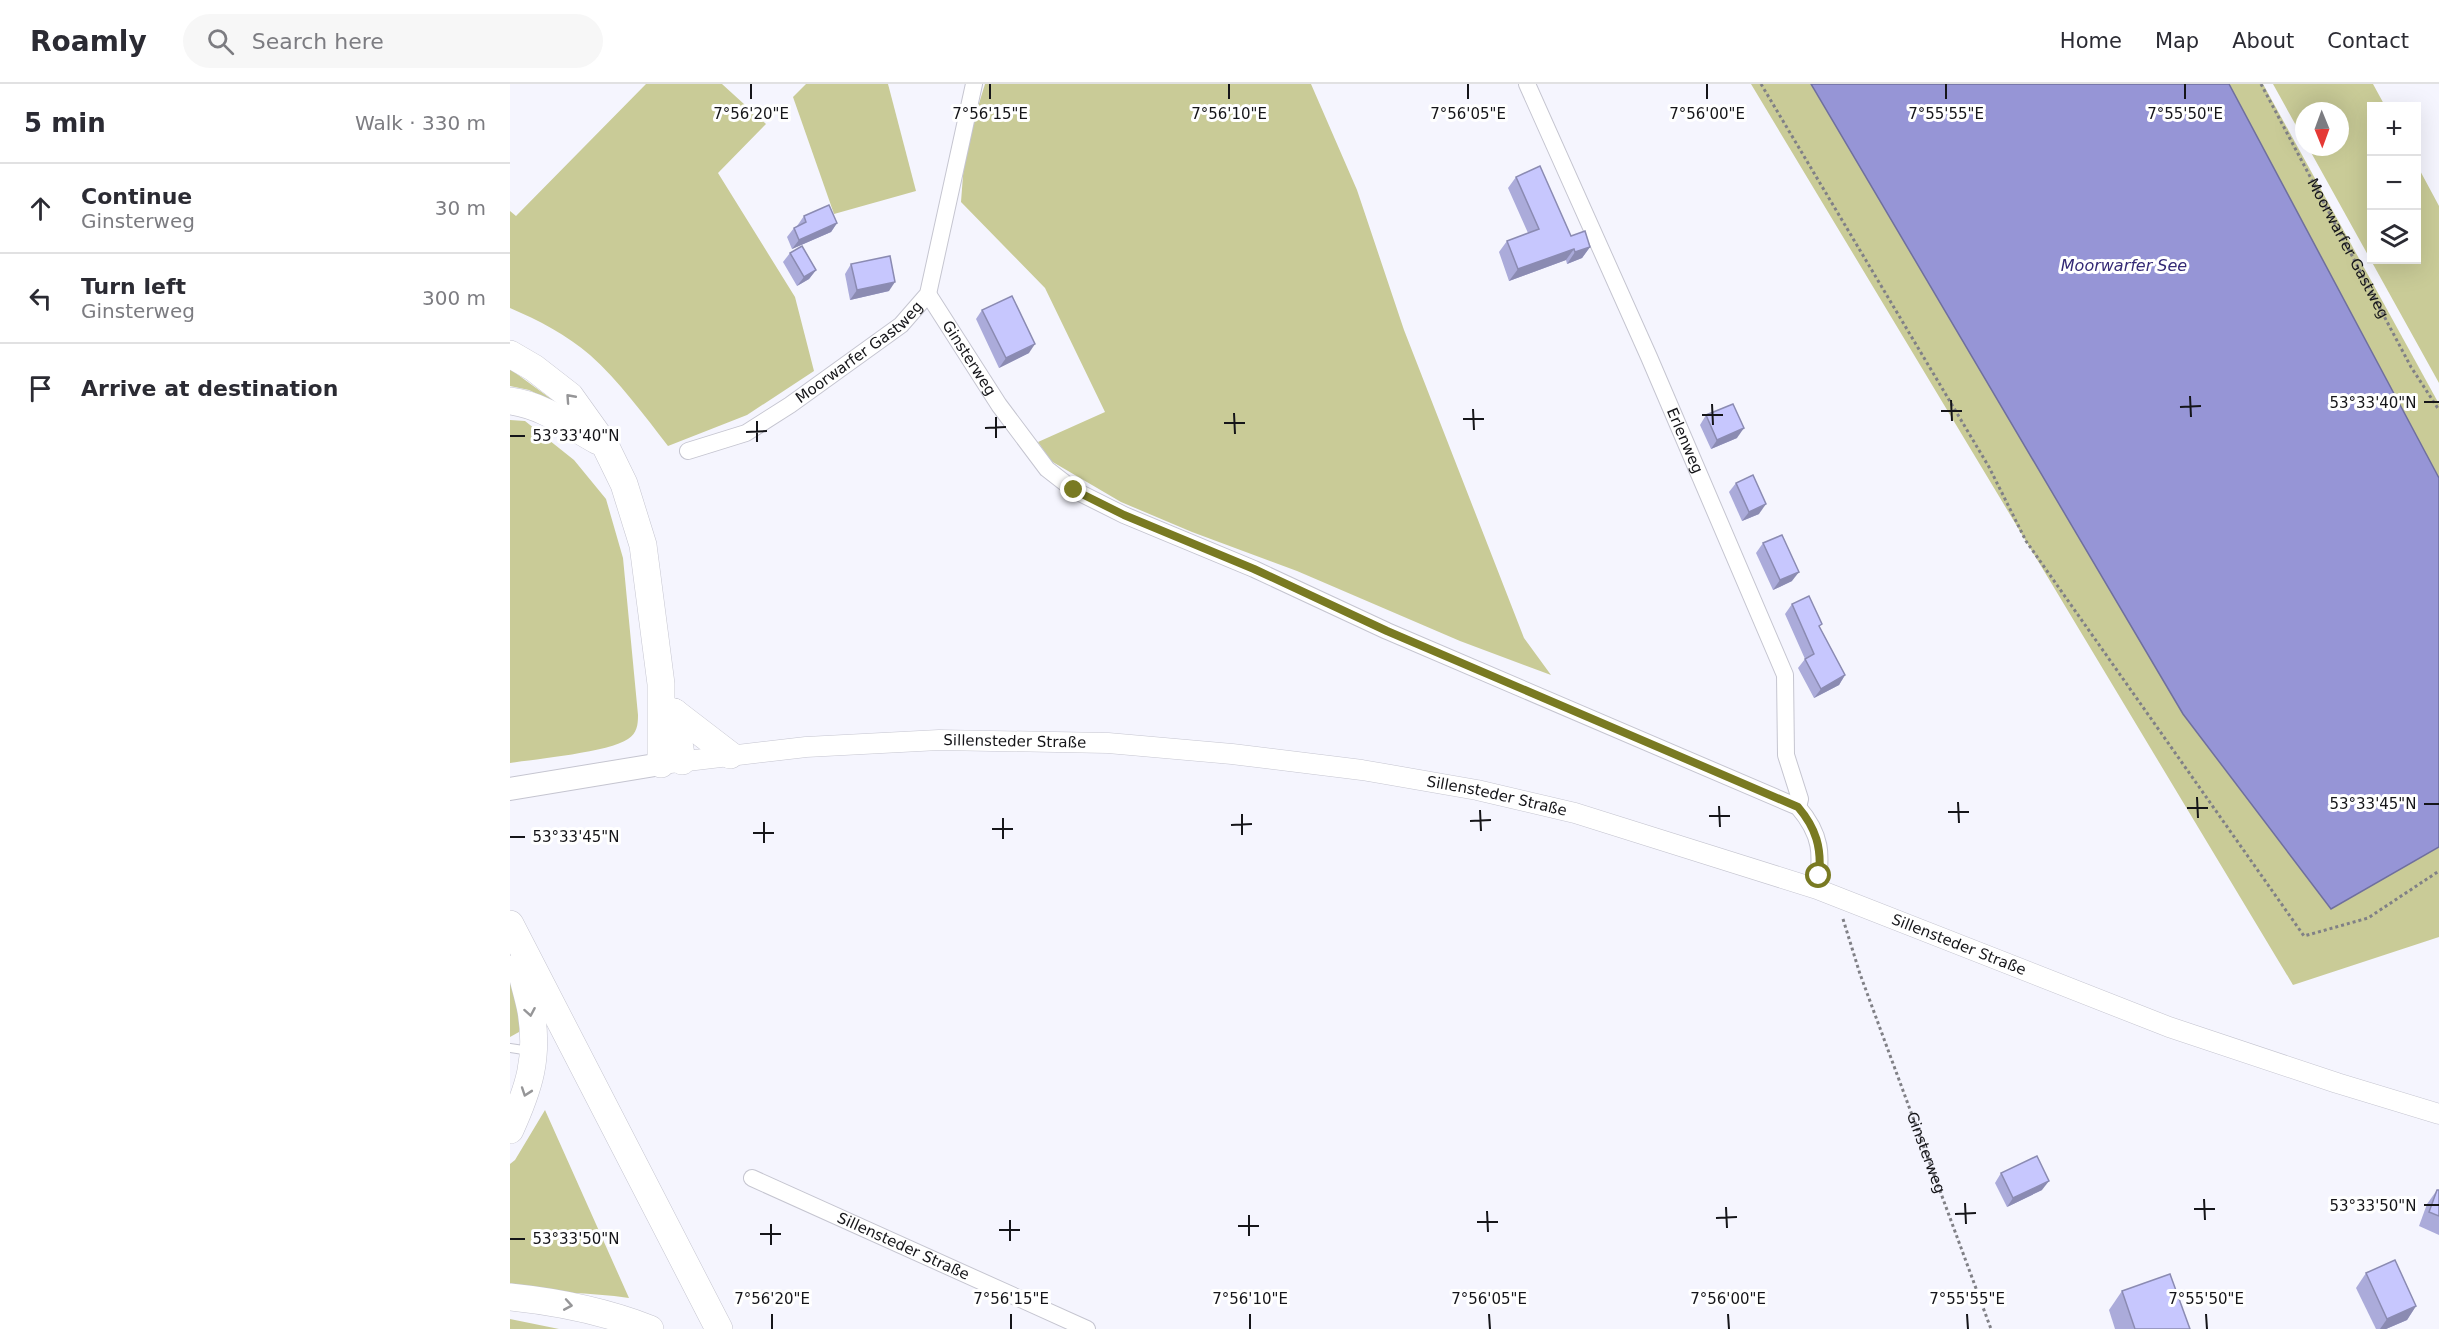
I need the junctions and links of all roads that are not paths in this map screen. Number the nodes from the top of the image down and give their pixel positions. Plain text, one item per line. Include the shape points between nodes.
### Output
1 (974, 84) edge
2 (1527, 84) edge
3 (928, 294) junction
4 (510, 354) edge
5 (510, 401) edge
6 (605, 445) junction
7 (688, 451) dead end
8 (660, 684) junction
9 (674, 712) junction
10 (730, 755) junction
11 (672, 763) junction
12 (514, 789) edge
13 (1798, 807) junction
14 (1817, 889) junction
15 (513, 929) edge
16 (522, 1050) edge
17 (2439, 1114) edge
18 (510, 1130) edge
19 (752, 1178) dead end
20 (510, 1297) edge
21 (650, 1329) edge
22 (719, 1329) edge
23 (1087, 1329) edge

1 - 3 street, Moorwarfer Gastweg
2 - 13 street, Erlenweg via 1785,675 1786,755 1800,799
3 - 7 street, Moorwarfer Gastweg via 901,325 790,405 746,433
3 - 13 street, Ginsterweg via 999,405 1047,469 1074,490 1387,631
6 -> 4 highway via 570,396
5 - 6 highway via 547,413
6 - 8 highway via 624,484 643,545
8 - 9 highway
8 - 11 highway
9 - 10 highway
9 - 11 highway
10 - 11 street, Sillensteder Straße
10 - 14 street, Sillensteder Straße via 939,740 1108,743 1362,770 1477,790 1575,813
11 - 12 main road, Sillensteder Straße
13 - 14 street via 1818,838 1821,860
14 - 17 street, Sillensteder Straße via 2169,1028
15 -> 16 highway via 531,1009
15 - 22 highway
16 -> 18 highway via 533,1066
19 - 23 street, Sillensteder Straße
20 -> 21 highway via 587,1308

